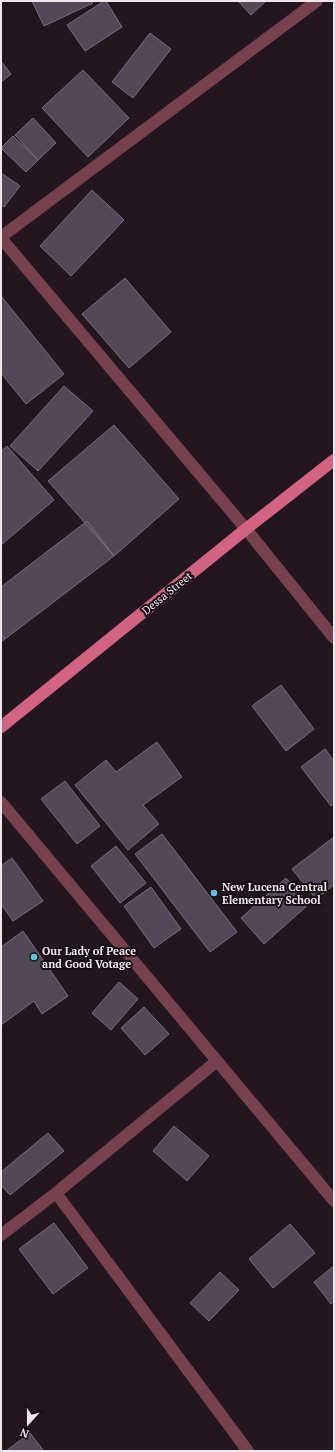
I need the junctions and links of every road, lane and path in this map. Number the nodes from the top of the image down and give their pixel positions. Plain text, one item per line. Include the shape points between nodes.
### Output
1 (317, 1) edge
2 (1, 237) edge
3 (334, 460) edge
4 (246, 529) junction
5 (334, 638) edge
6 (1, 727) edge
7 (1, 802) edge
8 (216, 1061) junction
9 (56, 1193) junction
10 (334, 1201) edge
11 (3, 1230) edge
12 (248, 1451) edge

1 - 2 street
2 - 4 street
3 - 4 main road, Dessa Street
4 - 5 street
4 - 6 main road, Dessa Street
7 - 8 street
8 - 9 street
8 - 10 street
9 - 11 street
9 - 12 street

